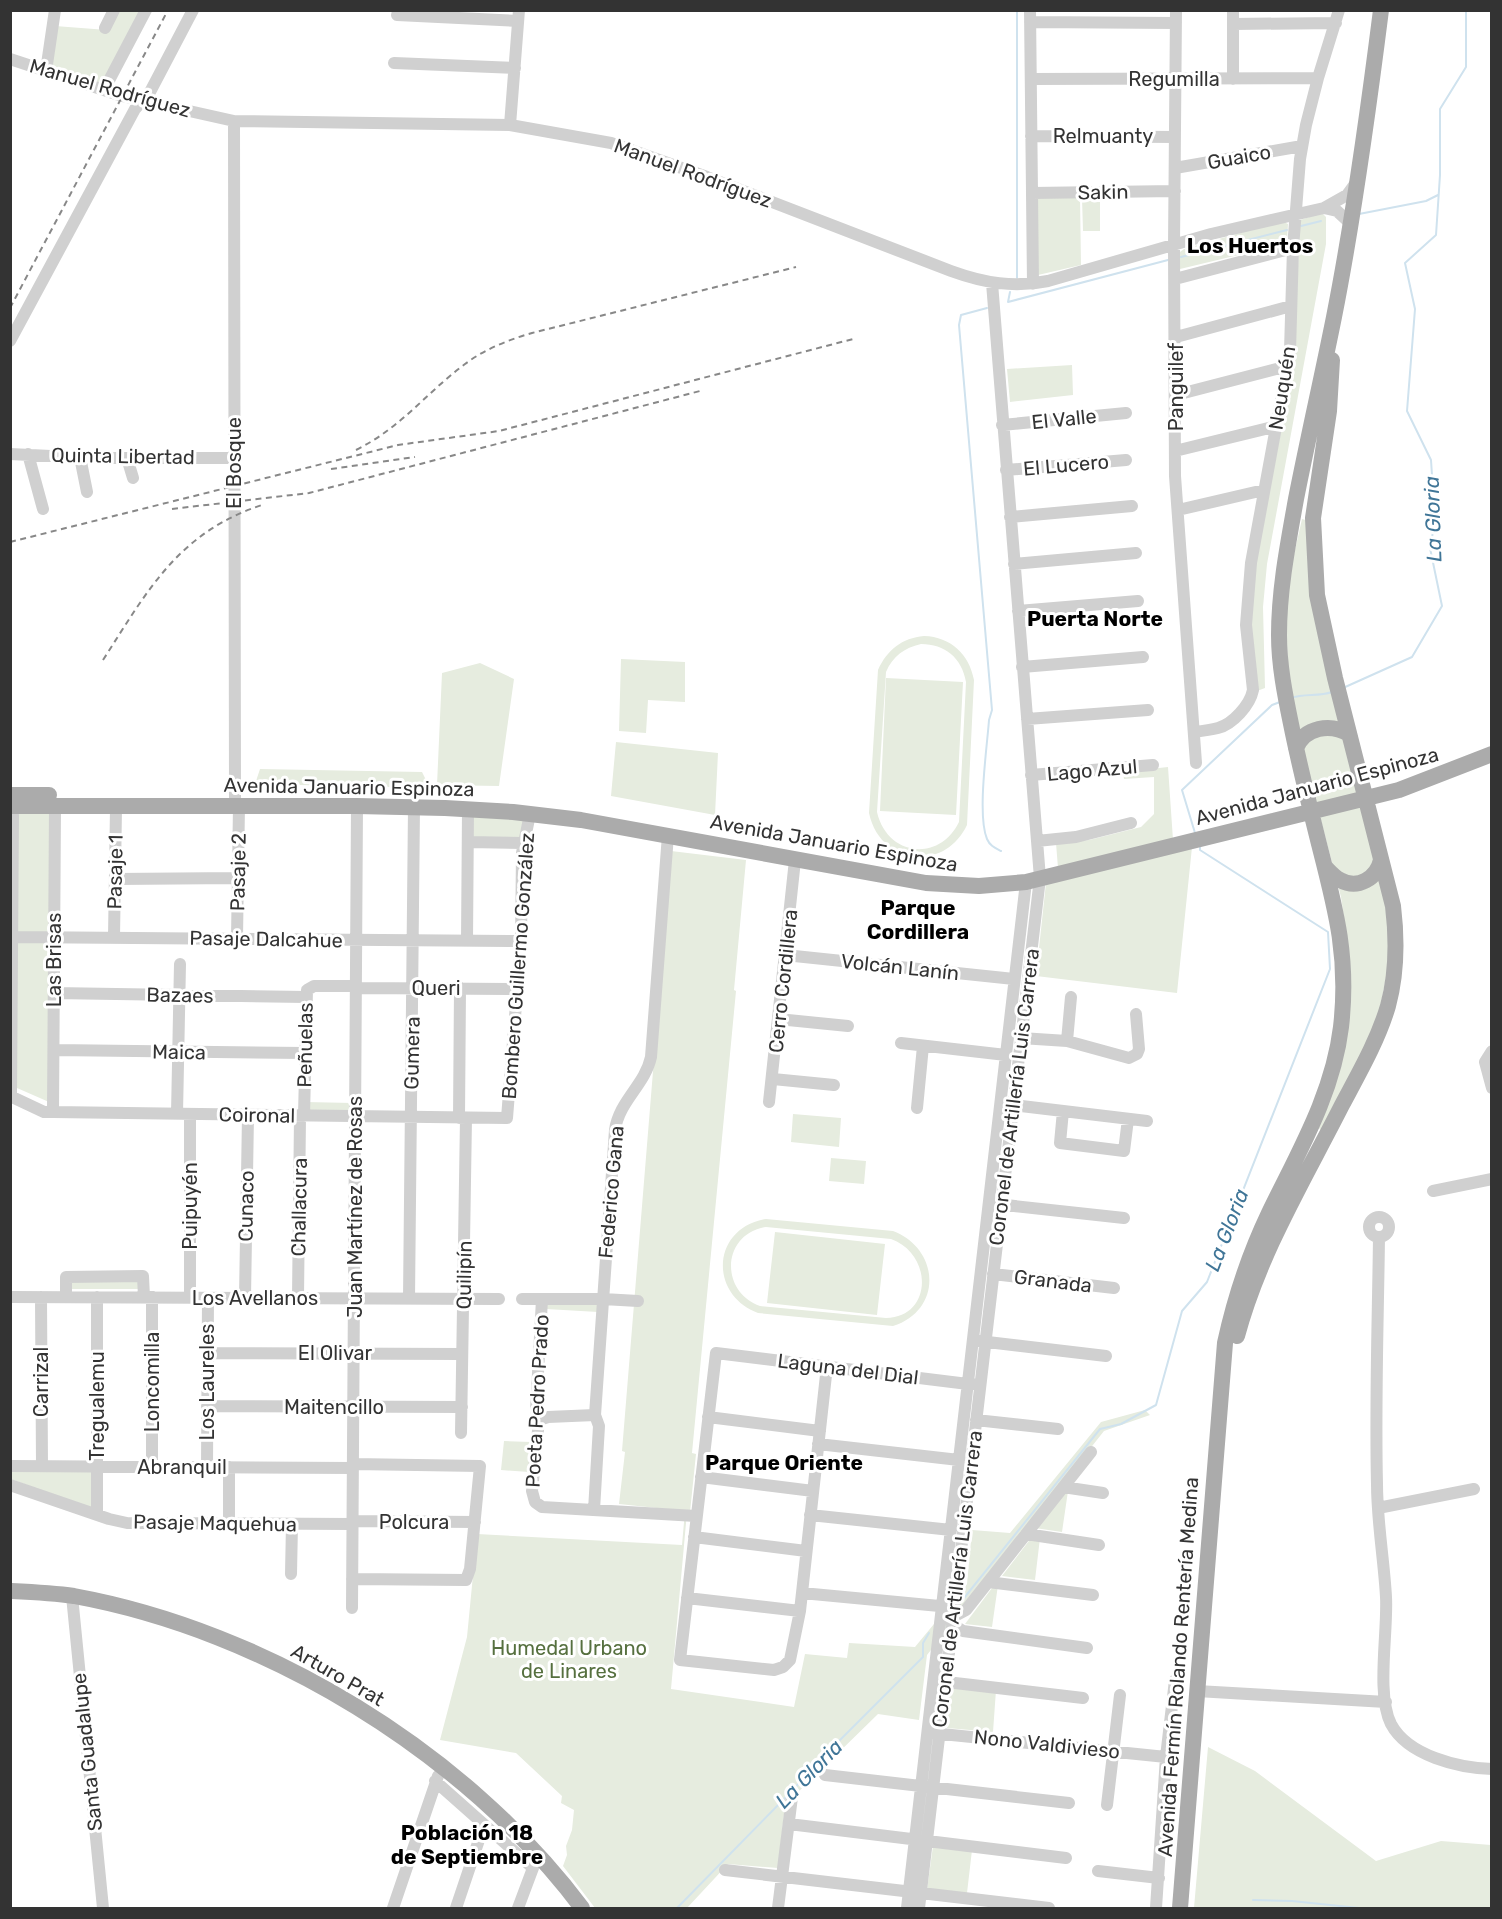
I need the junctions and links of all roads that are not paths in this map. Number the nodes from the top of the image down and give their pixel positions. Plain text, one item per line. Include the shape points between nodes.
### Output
1 (55, 10) edge
2 (114, 10) edge
3 (146, 10) edge
4 (193, 10) edge
5 (1340, 10) edge
6 (1381, 10) edge
7 (397, 15) dead end
8 (518, 16) edge
9 (1030, 16) edge
10 (1176, 17) edge
11 (1233, 17) edge
12 (1336, 23) junction
13 (105, 28) dead end
14 (10, 59) edge
15 (394, 63) dead end
16 (515, 68) junction
17 (46, 71) junction
18 (1176, 78) junction
19 (1318, 78) junction
20 (1031, 79) junction
21 (1233, 79) junction
22 (104, 90) junction
23 (142, 102) junction
24 (234, 121) junction
25 (510, 125) junction
26 (1031, 136) junction
27 (1175, 137) junction
28 (1302, 146) junction
29 (1175, 168) junction
30 (1356, 183) junction
31 (1175, 191) junction
32 (1032, 194) junction
33 (1324, 208) junction
34 (1295, 214) junction
35 (1350, 222) junction
36 (1174, 246) junction
37 (1293, 248) junction
38 (1175, 279) junction
39 (992, 283) junction
40 (1033, 284) junction
41 (1291, 306) junction
42 (1334, 316) junction
43 (1176, 337) junction
44 (10, 341) edge
45 (1288, 366) junction
46 (1176, 395) junction
47 (1126, 413) dead end
48 (1002, 425) junction
49 (1277, 426) junction
50 (1175, 451) junction
51 (10, 454) edge
52 (28, 454) junction
53 (80, 457) junction
54 (127, 458) junction
55 (235, 458) junction
56 (1126, 460) dead end
57 (1006, 470) junction
58 (133, 478) dead end
59 (1264, 490) junction
60 (87, 492) dead end
61 (1132, 506) dead end
62 (43, 508) dead end
63 (1178, 510) junction
64 (1010, 517) junction
65 (1136, 553) dead end
66 (1014, 564) junction
67 (1138, 601) dead end
68 (1018, 611) junction
69 (1143, 657) dead end
70 (1022, 668) junction
71 (1148, 710) dead end
72 (1027, 719) junction
73 (1194, 732) junction
74 (1349, 734) junction
75 (1296, 748) junction
76 (1491, 754) edge
77 (1196, 763) dead end
78 (1153, 765) dead end
79 (1031, 775) junction
80 (1303, 778) junction
81 (1400, 790) junction
82 (10, 795) edge
83 (1365, 798) junction
84 (189, 805) junction
85 (237, 805) junction
86 (357, 806) junction
87 (55, 807) junction
88 (414, 807) junction
89 (116, 808) junction
90 (468, 809) junction
91 (12, 810) edge
92 (1311, 811) junction
93 (530, 814) junction
94 (1279, 820) junction
95 (1131, 823) dead end
96 (1373, 827) junction
97 (668, 835) junction
98 (1037, 841) junction
99 (468, 842) junction
100 (524, 843) junction
101 (795, 860) junction
102 (1381, 860) junction
103 (1325, 867) junction
104 (238, 878) junction
105 (115, 879) junction
106 (1033, 880) junction
107 (1022, 918) junction
108 (1035, 920) junction
109 (54, 936) junction
110 (12, 937) edge
111 (114, 937) junction
112 (237, 938) junction
113 (356, 939) junction
114 (413, 940) junction
115 (467, 940) junction
116 (521, 941) junction
117 (786, 955) junction
118 (11, 959) edge
119 (180, 964) dead end
120 (1014, 979) junction
121 (356, 987) junction
122 (412, 988) junction
123 (460, 988) junction
124 (516, 989) junction
125 (54, 993) junction
126 (180, 995) junction
127 (306, 997) junction
128 (1071, 997) dead end
129 (1136, 1014) dead end
130 (1010, 1017) junction
131 (778, 1019) junction
132 (1023, 1020) junction
133 (848, 1026) dead end
134 (11, 1031) edge
135 (1021, 1038) junction
136 (1066, 1041) junction
137 (901, 1043) dead end
138 (923, 1046) junction
139 (54, 1050) junction
140 (1491, 1051) edge
141 (178, 1052) junction
142 (305, 1053) junction
143 (1006, 1054) junction
144 (773, 1079) junction
145 (834, 1085) dead end
146 (1491, 1088) edge
147 (11, 1096) edge
148 (769, 1102) dead end
149 (1013, 1105) junction
150 (917, 1108) dead end
151 (1064, 1111) junction
152 (53, 1113) junction
153 (177, 1114) junction
154 (190, 1114) junction
155 (248, 1115) junction
156 (302, 1116) junction
157 (355, 1116) junction
158 (411, 1117) junction
159 (462, 1118) junction
160 (507, 1118) joint
161 (1128, 1119) junction
162 (1147, 1121) dead end
163 (1491, 1179) edge
164 (1433, 1191) dead end
165 (988, 1203) junction
166 (1002, 1204) junction
167 (1124, 1218) dead end
168 (1379, 1237) dead end
169 (993, 1274) junction
170 (1114, 1288) dead end
171 (10, 1297) edge
172 (41, 1297) junction
173 (66, 1297) junction
174 (97, 1297) junction
175 (148, 1297) junction
176 (190, 1298) junction
177 (208, 1298) junction
178 (245, 1298) junction
179 (298, 1298) junction
180 (354, 1298) junction
181 (410, 1299) junction
182 (463, 1299) junction
183 (499, 1299) dead end
184 (522, 1299) dead end
185 (542, 1299) junction
186 (603, 1299) junction
187 (638, 1301) dead end
188 (979, 1341) junction
189 (207, 1353) junction
190 (354, 1353) junction
191 (462, 1354) junction
192 (1106, 1356) dead end
193 (827, 1366) junction
194 (974, 1384) junction
195 (207, 1406) junction
196 (353, 1407) junction
197 (462, 1407) junction
198 (596, 1415) junction
199 (708, 1417) junction
200 (539, 1420) junction
201 (976, 1420) junction
202 (1218, 1428) junction
203 (1058, 1429) dead end
204 (461, 1433) dead end
205 (819, 1437) junction
206 (1091, 1452) dead end
207 (959, 1460) junction
208 (10, 1466) edge
209 (42, 1466) junction
210 (97, 1466) junction
211 (353, 1466) junction
212 (152, 1467) junction
213 (207, 1467) junction
214 (229, 1467) junction
215 (701, 1478) junction
216 (10, 1485) edge
217 (1063, 1487) junction
218 (1474, 1489) dead end
219 (813, 1491) junction
220 (1103, 1493) dead end
221 (1378, 1508) junction
222 (594, 1510) junction
223 (97, 1514) junction
224 (810, 1515) junction
225 (696, 1516) junction
226 (475, 1522) junction
227 (353, 1523) junction
228 (229, 1524) junction
229 (292, 1524) junction
230 (951, 1530) junction
231 (1026, 1534) junction
232 (694, 1537) junction
233 (1099, 1545) dead end
234 (807, 1551) junction
235 (291, 1574) dead end
236 (352, 1579) junction
237 (988, 1582) junction
238 (10, 1591) edge
239 (802, 1593) junction
240 (1093, 1595) dead end
241 (72, 1596) junction
242 (687, 1598) junction
243 (352, 1608) dead end
244 (800, 1611) junction
245 (950, 1614) junction
246 (1087, 1648) dead end
247 (1175, 1680) dead end
248 (939, 1681) junction
249 (1197, 1691) junction
250 (1120, 1695) dead end
251 (1083, 1698) dead end
252 (1386, 1702) junction
253 (933, 1733) junction
254 (1114, 1751) junction
255 (1166, 1756) junction
256 (1491, 1769) edge
257 (439, 1774) junction
258 (825, 1775) dead end
259 (927, 1788) junction
260 (792, 1797) dead end
261 (1069, 1803) dead end
262 (1107, 1805) dead end
263 (789, 1824) junction
264 (484, 1825) junction
265 (921, 1840) junction
266 (1066, 1858) dead end
267 (725, 1870) dead end
268 (1098, 1871) dead end
269 (782, 1877) junction
270 (1158, 1878) junction
271 (915, 1893) junction
272 (103, 1908) edge
273 (393, 1908) edge
274 (456, 1908) edge
275 (518, 1908) edge
276 (582, 1908) edge
277 (778, 1908) edge
278 (907, 1908) edge
279 (919, 1908) edge
280 (1049, 1908) edge
281 (1156, 1908) edge
282 (1180, 1908) edge

1 - 17 street
2 - 13 street
3 - 22 street
4 - 23 street
5 - 12 street, Neuquén
6 - 30 main road, Avenida Fermín Rolando Rentería Medina
7 - 8 street
8 - 16 street
9 - 10 street
9 - 20 street
10 - 18 street, Panguilef
11 - 12 street
11 - 21 street
12 - 19 street, Neuquén
14 - 17 street, Manuel Rodríguez
15 - 16 street
16 - 25 street
17 - 22 street, Manuel Rodríguez
18 - 20 street, Regumilla
18 - 21 street, Regumilla
18 - 27 street, Panguilef
19 - 21 street, Regumilla
19 - 28 street, Neuquén
20 - 26 street
22 - 23 street, Manuel Rodríguez
23 - 24 street, Manuel Rodríguez
23 - 44 street
24 - 25 street, Manuel Rodríguez
24 - 55 street, El Bosque
25 - 39 street, Manuel Rodríguez via 638,151 951,271
26 - 27 street, Relmuanty
26 - 32 street
27 - 29 street, Panguilef
28 - 29 street, Guaico
28 - 34 street, Neuquén
29 - 31 street, Panguilef
30 - 33 street via 1347,195
30 - 35 main road, Avenida Fermín Rolando Rentería Medina
31 - 32 street, Sakin
31 - 36 street, Panguilef
32 - 40 street
33 - 34 street, Manuel Rodríguez
33 - 35 street via 1337,211
34 - 36 street, Manuel Rodríguez
34 - 37 street, Neuquén
35 - 42 main road, Avenida Fermín Rolando Rentería Medina
36 - 38 street, Panguilef
36 - 40 street, Manuel Rodríguez
37 - 38 street
37 - 41 street, Neuquén
38 - 43 street, Panguilef
39 - 40 street, Manuel Rodríguez
39 - 48 street, Coronel de Artillería Luis Carrera
41 - 43 street
41 - 45 street, Neuquén
42 - 74 main road, Avenida Fermín Rolando Rentería Medina via 1329,411 1313,527 1317,595
42 - 75 main road, Avenida Fermín Rolando Rentería Medina via 1283,580 1279,640
43 - 46 street, Panguilef
45 - 46 street
45 - 49 street, Neuquén
46 - 50 street, Panguilef
47 - 48 street, El Valle
48 - 57 street, Coronel de Artillería Luis Carrera
49 - 50 street
49 - 59 street, Neuquén
50 - 63 street, Panguilef
51 - 52 street, Quinta Libertad
52 - 53 street, Quinta Libertad
52 - 62 street
53 - 54 street, Quinta Libertad
53 - 60 street
54 - 55 street, Quinta Libertad
54 - 58 street
55 - 85 street, El Bosque
56 - 57 street, El Lucero
57 - 64 street, Coronel de Artillería Luis Carrera
59 - 63 street
59 - 73 street, Neuquén via 1251,563 1246,625 1251,699 1227,724
61 - 64 street
63 - 73 street, Panguilef
64 - 66 street, Coronel de Artillería Luis Carrera
65 - 66 street
66 - 68 street, Coronel de Artillería Luis Carrera
67 - 68 street
68 - 70 street, Coronel de Artillería Luis Carrera
69 - 70 street
70 - 72 street, Coronel de Artillería Luis Carrera
71 - 72 street
72 - 79 street, Coronel de Artillería Luis Carrera
73 - 77 street, Panguilef
74 - 75 main road via 1332,727 1318,729 1302,737
74 - 83 main road, Avenida Fermín Rolando Rentería Medina
75 - 80 main road, Avenida Fermín Rolando Rentería Medina
76 - 81 main road, Avenida Januario Espinoza
78 - 79 street, Lago Azul
79 - 98 street, Coronel de Artillería Luis Carrera
80 - 92 main road, Avenida Fermín Rolando Rentería Medina
80 - 94 main road via 1296,800
81 - 83 main road, Avenida Januario Espinoza
81 - 96 main road via 1380,804
82 - 84 main road, Avenida Januario Espinoza via 95,796
83 - 92 main road, Avenida Januario Espinoza
83 - 96 main road, Avenida Fermín Rolando Rentería Medina
84 - 85 main road, Avenida Januario Espinoza
84 - 89 main road, Avenida Januario Espinoza
85 - 86 main road, Avenida Januario Espinoza
85 - 104 street, Pasaje 2
86 - 88 main road, Avenida Januario Espinoza
86 - 113 street, Juan Martínez de Rosas
87 - 89 main road, Avenida Januario Espinoza
87 - 91 main road, Avenida Januario Espinoza
87 - 109 street, Las Brisas
88 - 90 main road, Avenida Januario Espinoza
88 - 114 street, Gumera
89 - 105 street, Pasaje 1
90 - 93 main road, Avenida Januario Espinoza
90 - 99 street
91 - 110 street
92 - 94 main road, Avenida Januario Espinoza
92 - 103 main road, Avenida Fermín Rolando Rentería Medina
93 - 97 main road, Avenida Januario Espinoza
93 - 100 street, Bombero Guillermo González
94 - 106 main road, Avenida Januario Espinoza
95 - 98 street via 1076,837
96 - 102 main road, Avenida Fermín Rolando Rentería Medina
97 - 101 main road, Avenida Januario Espinoza
97 - 186 street, Federico Gana via 651,1058 617,1118
98 - 106 street, Coronel de Artillería Luis Carrera
99 - 100 street
99 - 115 street
100 - 116 street, Bombero Guillermo González
101 - 106 main road, Avenida Januario Espinoza via 944,885
101 - 117 street, Cerro Cordillera
102 - 103 main road via 1371,879 1355,883 1339,880
102 - 202 main road, Avenida Fermín Rolando Rentería Medina via 1395,923 1394,975 1388,1006 1256,1279 1233,1350
103 - 202 main road, Avenida Fermín Rolando Rentería Medina via 1342,942 1344,983 1339,1044 1315,1118 1264,1224 1237,1293 1225,1343
104 - 105 street
104 - 112 street, Pasaje 2
105 - 111 street, Pasaje 1
106 - 107 street, Coronel de Artillería Luis Carrera
106 - 108 street, Coronel de Artillería Luis Carrera
107 - 108 street
107 - 120 street, Coronel de Artillería Luis Carrera
108 - 132 street, Coronel de Artillería Luis Carrera
109 - 110 street, Pasaje Dalcahue
109 - 111 street, Pasaje Dalcahue
109 - 125 street, Las Brisas
110 - 118 street
111 - 112 street, Pasaje Dalcahue
112 - 113 street, Pasaje Dalcahue
113 - 114 street, Pasaje Dalcahue
113 - 121 street, Juan Martínez de Rosas
114 - 115 street, Pasaje Dalcahue
114 - 122 street, Gumera
115 - 116 street, Pasaje Dalcahue
116 - 124 street, Bombero Guillermo González
117 - 120 street, Volcán Lanín
117 - 131 street, Cerro Cordillera
118 - 134 street
119 - 126 street
120 - 130 street, Coronel de Artillería Luis Carrera
121 - 122 street, Queri
121 - 127 street, Peñuelas via 310,986
121 - 157 street, Juan Martínez de Rosas
122 - 123 street, Queri
122 - 158 street, Gumera
123 - 124 street, Queri
123 - 159 street, Quilipín
124 - 160 street, Bombero Guillermo González
125 - 126 street, Bazaes
125 - 139 street, Las Brisas
126 - 127 street, Bazaes
126 - 141 street
127 - 142 street, Peñuelas
128 - 136 street
129 - 136 street via 1139,1049 1134,1057 1125,1058
130 - 132 street
130 - 143 street, Coronel de Artillería Luis Carrera
131 - 133 street
131 - 144 street, Cerro Cordillera
132 - 135 street, Coronel de Artillería Luis Carrera
134 - 147 street
135 - 136 street
135 - 149 street, Coronel de Artillería Luis Carrera
137 - 138 street
138 - 143 street
138 - 150 street
139 - 141 street, Maica
139 - 152 street, Las Brisas
140 - 146 street via 1485,1062
141 - 142 street, Maica
141 - 153 street
142 - 156 street, Peñuelas
143 - 165 street, Coronel de Artillería Luis Carrera
144 - 145 street
144 - 148 street, Cerro Cordillera
147 - 152 street, Coironal
149 - 151 street
149 - 166 street, Coronel de Artillería Luis Carrera
151 - 161 street
151 - 161 street via 1060,1143 1124,1151
152 - 153 street, Coironal
153 - 154 street, Coironal
154 - 155 street, Coironal
154 - 176 street, Puipuyén
155 - 156 street, Coironal
155 - 178 street, Cunaco
156 - 157 street, Coironal
156 - 179 street, Challacura
157 - 158 street, Coironal
157 - 180 street, Juan Martínez de Rosas
158 - 159 street, Coironal
158 - 181 street, Gumera
159 - 160 street, Coironal
159 - 182 street, Quilipín
161 - 162 street
163 - 164 street
165 - 166 street
165 - 188 street, Coronel de Artillería Luis Carrera
166 - 167 street
166 - 169 street, Coronel de Artillería Luis Carrera
168 - 221 street
169 - 170 street, Granada
169 - 188 street, Coronel de Artillería Luis Carrera
171 - 172 street, Los Avellanos
172 - 173 street, Los Avellanos
172 - 209 street, Carrizal
173 - 174 street, Los Avellanos
173 - 175 street via 66,1277 143,1276
174 - 175 street, Los Avellanos
174 - 210 street, Tregualemu
175 - 176 street, Los Avellanos
175 - 212 street, Loncomilla
176 - 177 street, Los Avellanos
177 - 178 street, Los Avellanos
177 - 189 street, Los Laureles
178 - 179 street, Los Avellanos
179 - 180 street, Los Avellanos
180 - 181 street, Los Avellanos
180 - 190 street, Juan Martínez de Rosas
181 - 182 street, Los Avellanos
182 - 183 street, Los Avellanos
182 - 191 street, Quilipín
184 - 185 street
185 - 186 street
185 - 200 street, Poeta Pedro Prado via 536,1410
186 - 187 street
186 - 198 street, Federico Gana
188 - 192 street
188 - 194 street, Coronel de Artillería Luis Carrera
189 - 190 street, El Olivar
189 - 195 street, Los Laureles
190 - 191 street, El Olivar
190 - 196 street, Juan Martínez de Rosas
191 - 197 street, Quilipín
193 - 194 street, Laguna del Dial
193 - 199 street, Laguna del Dial via 716,1353
193 - 205 street
194 - 201 street, Coronel de Artillería Luis Carrera
194 - 207 street, Coronel de Artillería Luis Carrera
195 - 196 street, Maitencillo
195 - 213 street, Los Laureles
196 - 197 street, Maitencillo
196 - 211 street, Juan Martínez de Rosas
197 - 204 street, Quilipín
198 - 200 street
198 - 222 street, Federico Gana via 599,1426
199 - 205 street
199 - 215 street
200 - 222 street, Poeta Pedro Prado via 532,1491 535,1502 542,1507
201 - 203 street
201 - 245 street, Coronel de Artillería Luis Carrera
202 - 249 main road, Avenida Fermín Rolando Rentería Medina
205 - 207 street
205 - 219 street
206 - 217 street
207 - 230 street, Coronel de Artillería Luis Carrera
208 - 209 street, Abranquil
209 - 210 street, Abranquil
210 - 212 street, Abranquil
210 - 223 street, Tregualemu
211 - 214 street, Abranquil
211 - 226 street, Abranquil via 480,1466
211 - 227 street, Juan Martínez de Rosas
212 - 213 street, Abranquil
213 - 214 street, Abranquil
214 - 228 street
215 - 219 street
215 - 225 street
216 - 223 street, Pasaje Maquehua
217 - 220 street
217 - 231 street
218 - 221 street
219 - 224 street
221 - 252 street via 1386,1599
222 - 225 street
223 - 228 street, Pasaje Maquehua via 135,1523
224 - 230 street
224 - 234 street
225 - 232 street
226 - 227 street, Polcura
226 - 236 street via 466,1580
227 - 229 street, Pasaje Maquehua
227 - 236 street, Juan Martínez de Rosas
228 - 229 street, Pasaje Maquehua
229 - 235 street
230 - 245 street, Coronel de Artillería Luis Carrera
231 - 233 street
231 - 237 street
232 - 234 street
232 - 242 street
234 - 239 street
236 - 243 street, Juan Martínez de Rosas
237 - 240 street
237 - 245 street via 966,1610
238 - 241 main road, Arturo Prat
239 - 244 street
239 - 245 street
241 - 257 main road, Arturo Prat via 161,1618 248,1651 334,1694 399,1736
241 - 272 street, Santa Guadalupe
242 - 244 street
242 - 244 street via 680,1660 774,1670 783,1667 790,1660
245 - 246 street via 963,1631
245 - 248 street, Coronel de Artillería Luis Carrera
245 - 248 street, Coronel de Artillería Luis Carrera
247 - 255 street
248 - 251 street
248 - 253 street, Coronel de Artillería Luis Carrera
249 - 252 street
249 - 282 main road, Avenida Fermín Rolando Rentería Medina
250 - 254 street
252 - 256 street via 1390,1723 1398,1735 1420,1751 1452,1764
253 - 254 street, Nono Valdivieso
253 - 259 street, Coronel de Artillería Luis Carrera
254 - 255 street, Nono Valdivieso
254 - 262 street
255 - 270 street
257 - 264 street, Arturo Prat
257 - 273 street
257 - 276 main road, Arturo Prat via 479,1796 517,1832
258 - 259 street
259 - 261 street
259 - 265 street, Coronel de Artillería Luis Carrera
260 - 263 street
263 - 265 street
263 - 269 street
264 - 274 street
264 - 275 street, Arturo Prat via 532,1868
265 - 266 street
265 - 271 street, Coronel de Artillería Luis Carrera
267 - 269 street
268 - 270 street
269 - 271 street
269 - 277 street
270 - 281 street
271 - 278 street, Coronel de Artillería Luis Carrera
271 - 279 street, Coronel de Artillería Luis Carrera
271 - 280 street

